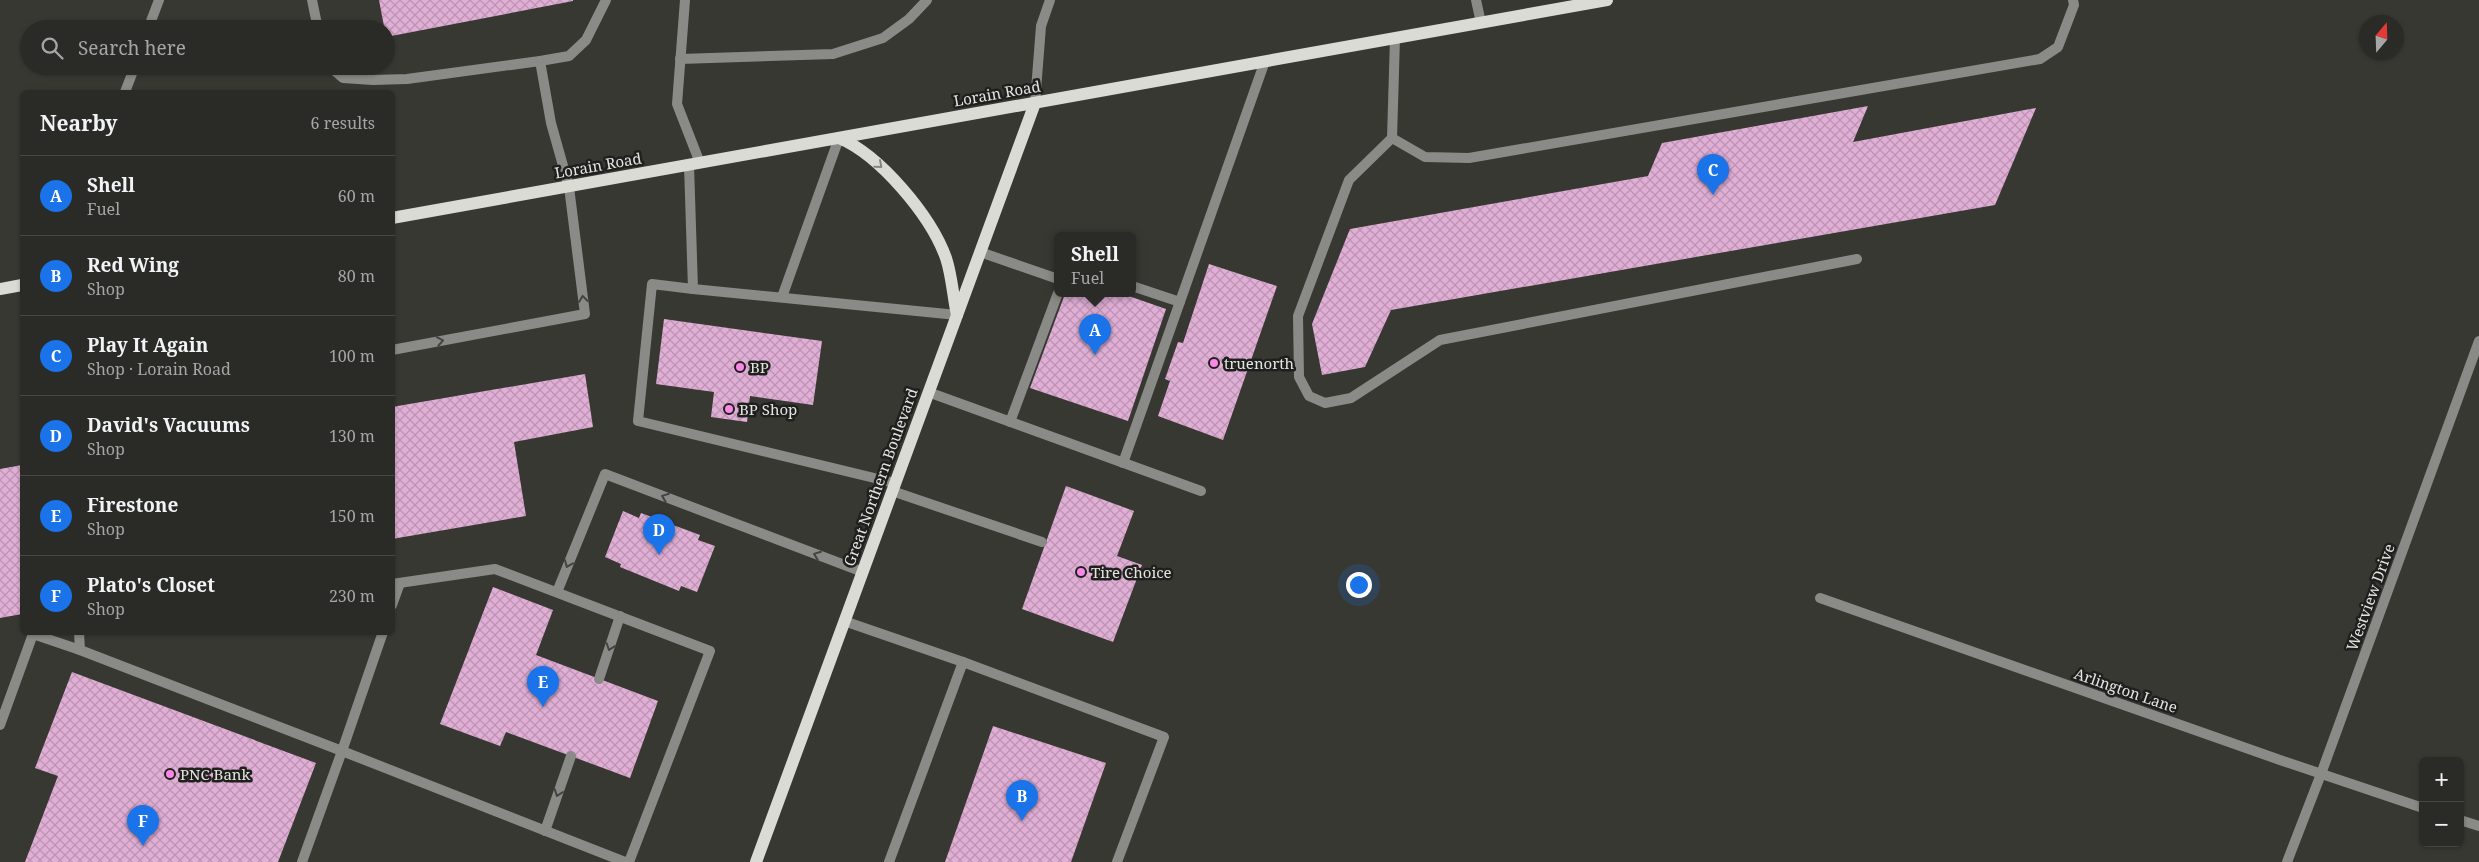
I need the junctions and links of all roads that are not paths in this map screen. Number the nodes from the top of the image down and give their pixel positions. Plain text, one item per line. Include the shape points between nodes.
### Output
1 (159, 0) edge
2 (312, 0) edge
3 (606, 0) edge
4 (685, 0) edge
5 (926, 0) edge
6 (1050, 0) edge
7 (1476, 0) edge
8 (1607, 0) edge
9 (2073, 0) edge
10 (1559, 4) edge
11 (151, 20) edge
12 (316, 20) edge
13 (1481, 23) junction
14 (1395, 38) junction
15 (680, 59) junction
16 (540, 61) junction
17 (1266, 61) junction
18 (131, 75) edge
19 (340, 75) edge
20 (126, 90) edge
21 (1035, 103) junction
22 (839, 138) junction
23 (1392, 138) junction
24 (694, 164) junction
25 (569, 187) junction
26 (395, 217) edge
27 (980, 252) junction
28 (1857, 259) dead end
29 (1054, 278) edge
30 (20, 285) edge
31 (1136, 287) edge
32 (0, 289) edge
33 (693, 289) junction
34 (782, 297) junction
35 (1057, 297) edge
36 (1180, 302) junction
37 (957, 315) junction
38 (2479, 341) edge
39 (395, 349) edge
40 (928, 392) junction
41 (1010, 422) junction
42 (1124, 463) junction
43 (894, 487) junction
44 (1201, 490) dead end
45 (1042, 542) dead end
46 (863, 572) junction
47 (396, 583) edge
48 (556, 592) junction
49 (1820, 598) dead end
50 (620, 616) junction
51 (844, 621) junction
52 (33, 635) edge
53 (36, 635) edge
54 (79, 635) edge
55 (382, 635) edge
56 (80, 650) junction
57 (962, 662) junction
58 (599, 679) dead end
59 (0, 725) edge
60 (342, 752) junction
61 (571, 756) dead end
62 (2321, 774) junction
63 (2419, 807) edge
64 (2464, 821) edge
65 (2479, 826) edge
66 (545, 831) junction
67 (302, 862) edge
68 (627, 862) edge
69 (756, 862) edge
70 (889, 862) edge
71 (1117, 862) edge
72 (2287, 862) edge

1 - 11 street
2 - 12 street
3 - 16 street via 586,40 569,56
4 - 15 street
5 - 15 street via 909,19 883,38 833,54
6 - 21 street via 1041,26
7 - 13 street
8 - 10 main road, Lorain Road
9 - 23 street via 2058,47 2040,58 1469,158 1425,157
10 - 13 main road, Lorain Road
13 - 14 main road, Lorain Road
14 - 17 main road, Lorain Road
14 - 23 street
15 - 24 street via 677,104
16 - 19 street via 407,79 373,80
16 - 25 street via 551,123
17 - 21 main road, Lorain Road
17 - 36 street
18 - 20 street
21 - 22 main road, Lorain Road
21 - 27 main road, Great Northern Boulevard
22 - 24 main road, Lorain Road
22 - 34 street
22 -> 37 main road via 856,145 894,178 929,227 946,259
23 - 28 street via 1349,180 1298,316 1298,377 1309,396 1326,403 1350,398 1440,340
24 - 25 main road, Lorain Road
24 - 33 street
25 - 26 main road, Lorain Road
39 -> 25 street via 585,314
27 - 29 street
27 - 37 main road, Great Northern Boulevard
30 - 32 main road
31 - 36 street
33 - 34 street
33 - 43 street via 652,284 638,421
34 - 37 street
35 - 41 street
36 - 42 street
37 - 40 main road, Great Northern Boulevard
38 - 62 street, Westview Drive
40 - 41 street
40 - 43 main road, Great Northern Boulevard
41 - 42 street
42 - 44 street
43 - 45 street
43 - 46 main road, Great Northern Boulevard
46 -> 48 street via 605,474
46 - 51 main road, Great Northern Boulevard
47 - 48 street via 495,569
48 - 50 street
49 - 62 street, Arlington Lane
50 -> 58 street
50 - 68 street via 710,651
51 - 57 street
51 - 69 main road, Great Northern Boulevard
52 - 59 street
53 - 56 street
54 - 56 street
55 - 60 street
56 - 60 street
57 - 70 street
57 - 71 street via 1164,737
60 - 66 street
60 - 67 street
61 -> 66 street
62 - 63 street, Arlington Lane
62 - 72 street, Westview Drive
64 - 65 street
66 - 68 street

